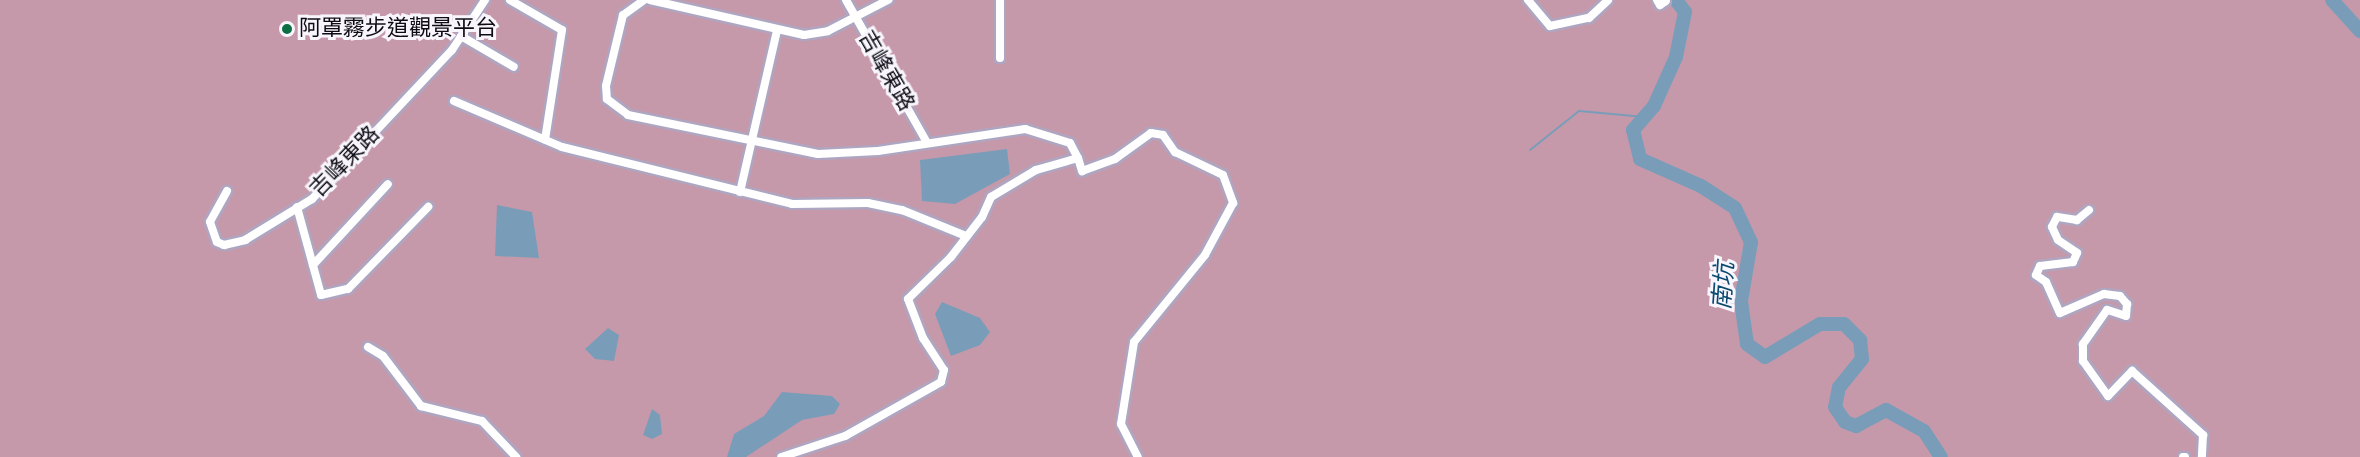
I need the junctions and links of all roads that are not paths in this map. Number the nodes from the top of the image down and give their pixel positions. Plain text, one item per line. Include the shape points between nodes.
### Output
1 (485, 0) edge
2 (510, 0) edge
3 (644, 0) edge
4 (650, 0) edge
5 (846, 0) edge
6 (888, 0) edge
7 (1000, 0) edge
8 (1528, 0) edge
9 (1608, 0) edge
10 (1657, 0) edge
11 (1666, 1) edge
12 (856, 18) junction
13 (777, 30) junction
14 (461, 36) junction
15 (1000, 58) dead end
16 (514, 67) dead end
17 (454, 100) dead end
18 (545, 140) junction
19 (926, 141) junction
20 (752, 143) junction
21 (1078, 158) junction
22 (388, 184) dead end
23 (227, 191) dead end
24 (740, 192) junction
25 (297, 207) junction
26 (429, 207) dead end
27 (2089, 210) dead end
28 (966, 236) junction
29 (313, 265) junction
30 (368, 347) dead end
31 (516, 457) edge
32 (781, 457) edge
33 (1138, 457) edge
34 (2202, 457) edge

1 - 14 street, 吉峰東路
2 - 18 street via 562,30
3 - 20 street via 623,15 607,99 628,115
4 - 13 street
5 - 12 street, 吉峰東路
6 - 12 street
7 - 15 street
8 - 9 street via 1550,26 1589,18
10 - 11 street via 1660,5
12 - 13 street via 817,34
12 - 19 street, 吉峰東路
13 - 20 street
14 - 16 street
14 - 25 street, 吉峰東路 via 312,199
17 - 18 street via 502,126
18 - 24 street
19 - 20 street via 878,151 818,154
19 - 21 street via 1025,129 1070,143
20 - 24 street
21 - 28 street via 1036,170 998,191
21 - 33 street via 1082,171 1115,159 1151,133 1162,135 1175,152 1223,175 1233,202 1205,255 1134,342 1121,424
22 - 29 street
23 - 25 street, 吉峰東路 via 210,222 217,242 224,245 245,240
24 - 28 street via 792,204 868,203 902,210
25 - 29 street
26 - 29 street via 348,289 321,295
27 - 34 street via 2077,220 2057,217 2052,227 2058,240 2077,253 2073,262 2040,266 2036,275 2046,282 2060,313 2104,294 2120,296 2127,304 2126,316 2107,310 2083,344 2083,361 2108,396 2132,371 2203,435
28 - 32 street via 908,299 923,338 944,370 941,382 845,436
30 - 31 street via 382,356 422,406 482,421 497,431

